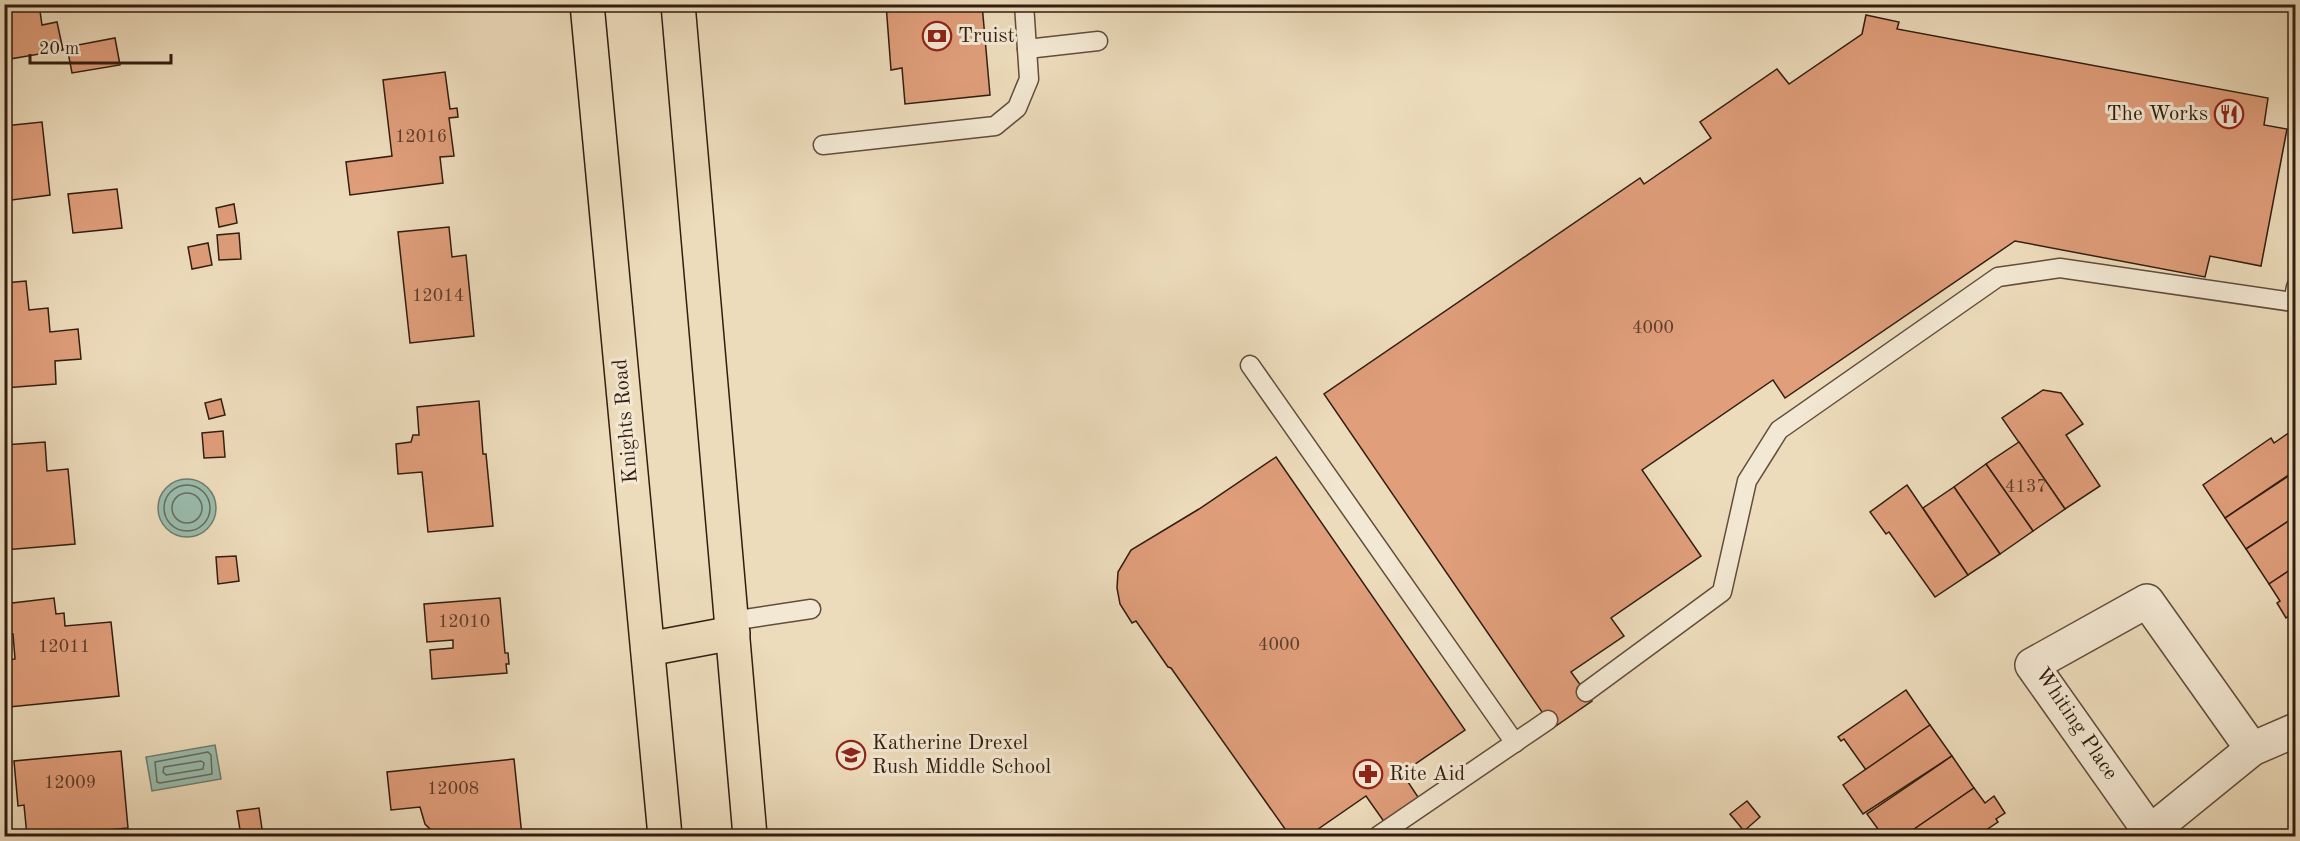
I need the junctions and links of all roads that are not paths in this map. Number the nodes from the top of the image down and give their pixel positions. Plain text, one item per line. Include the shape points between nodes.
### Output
1 (587, 4) edge
2 (678, 4) edge
3 (1024, 4) edge
4 (1098, 41) dead end
5 (1027, 49) junction
6 (823, 145) dead end
7 (2295, 287) edge
8 (1250, 365) dead end
9 (811, 609) dead end
10 (732, 627) junction
11 (648, 649) junction
12 (1586, 692) dead end
13 (1548, 720) dead end
14 (2295, 730) edge
15 (1515, 743) junction
16 (2252, 749) junction
17 (2148, 834) edge
18 (665, 837) edge
19 (750, 837) edge
20 (1378, 837) edge

1 - 11 main road, Knights Road
2 - 10 main road
3 - 5 lane
4 - 5 lane
5 - 6 lane via 1029,79 1017,108 995,126
7 - 12 lane via 2293,302 2060,268 1998,277 1779,430 1747,481 1722,592
8 - 15 lane
9 - 10 lane
10 - 11 main road
10 - 19 main road
11 - 18 main road, Knights Road
13 - 15 lane
14 - 16 street
15 - 20 lane
16 - 17 street
16 - 17 street, Whiting Place via 2146,601 2032,665

